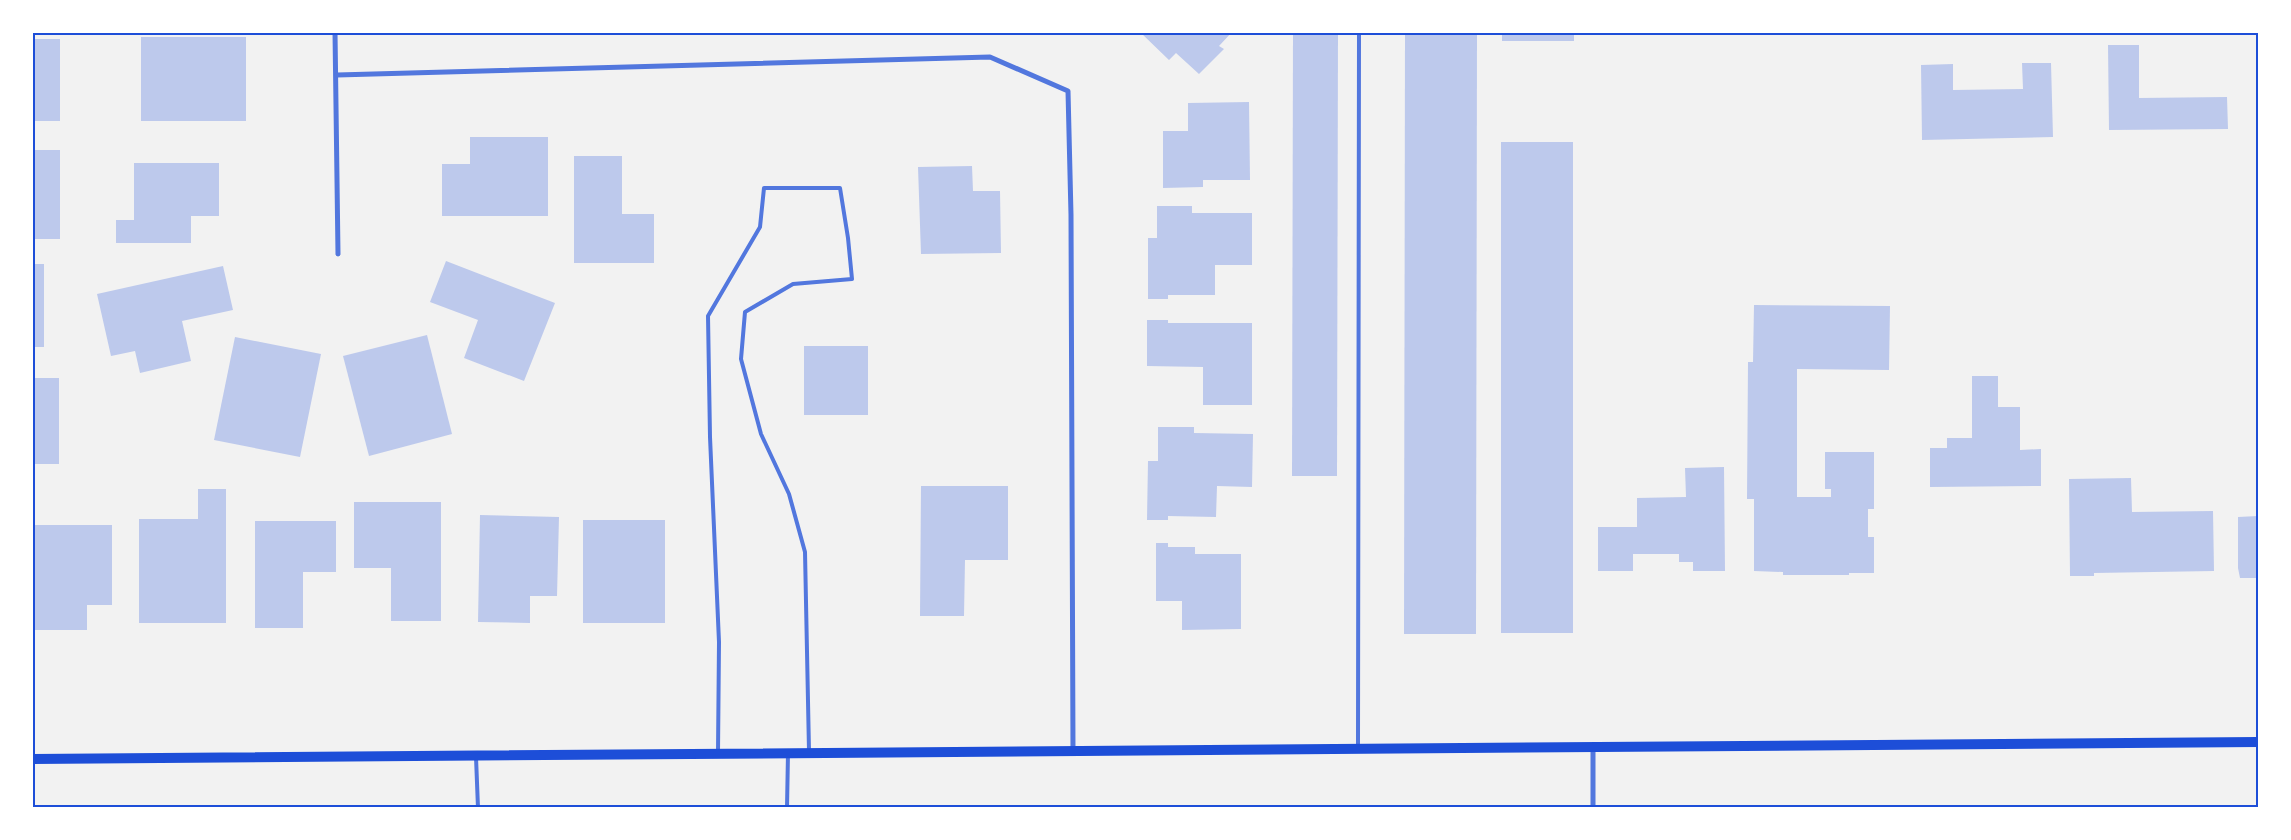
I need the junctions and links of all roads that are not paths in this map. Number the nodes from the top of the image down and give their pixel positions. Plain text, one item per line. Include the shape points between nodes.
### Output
1 (335, 32) edge
2 (1359, 32) edge
3 (336, 75) junction
4 (338, 254) dead end
5 (2258, 742) edge
6 (1593, 747) junction
7 (1358, 749) junction
8 (1073, 751) junction
9 (788, 753) junction
10 (809, 753) junction
11 (718, 754) junction
12 (476, 756) junction
13 (32, 759) edge
14 (478, 808) edge
15 (787, 808) edge
16 (1594, 808) edge

1 - 3 street
2 - 7 lane
3 - 4 street
3 - 8 street via 990,57 1068,91
5 - 6 main road
6 - 7 main road
6 - 16 street
7 - 8 main road
8 - 10 main road
9 - 10 main road
9 - 11 main road
9 - 15 lane
10 - 11 lane via 805,552 789,494 761,434 741,359 745,312 793,284 852,279 840,188 764,188 760,227 708,316 719,642
11 - 12 main road
12 - 13 main road
12 - 14 lane

